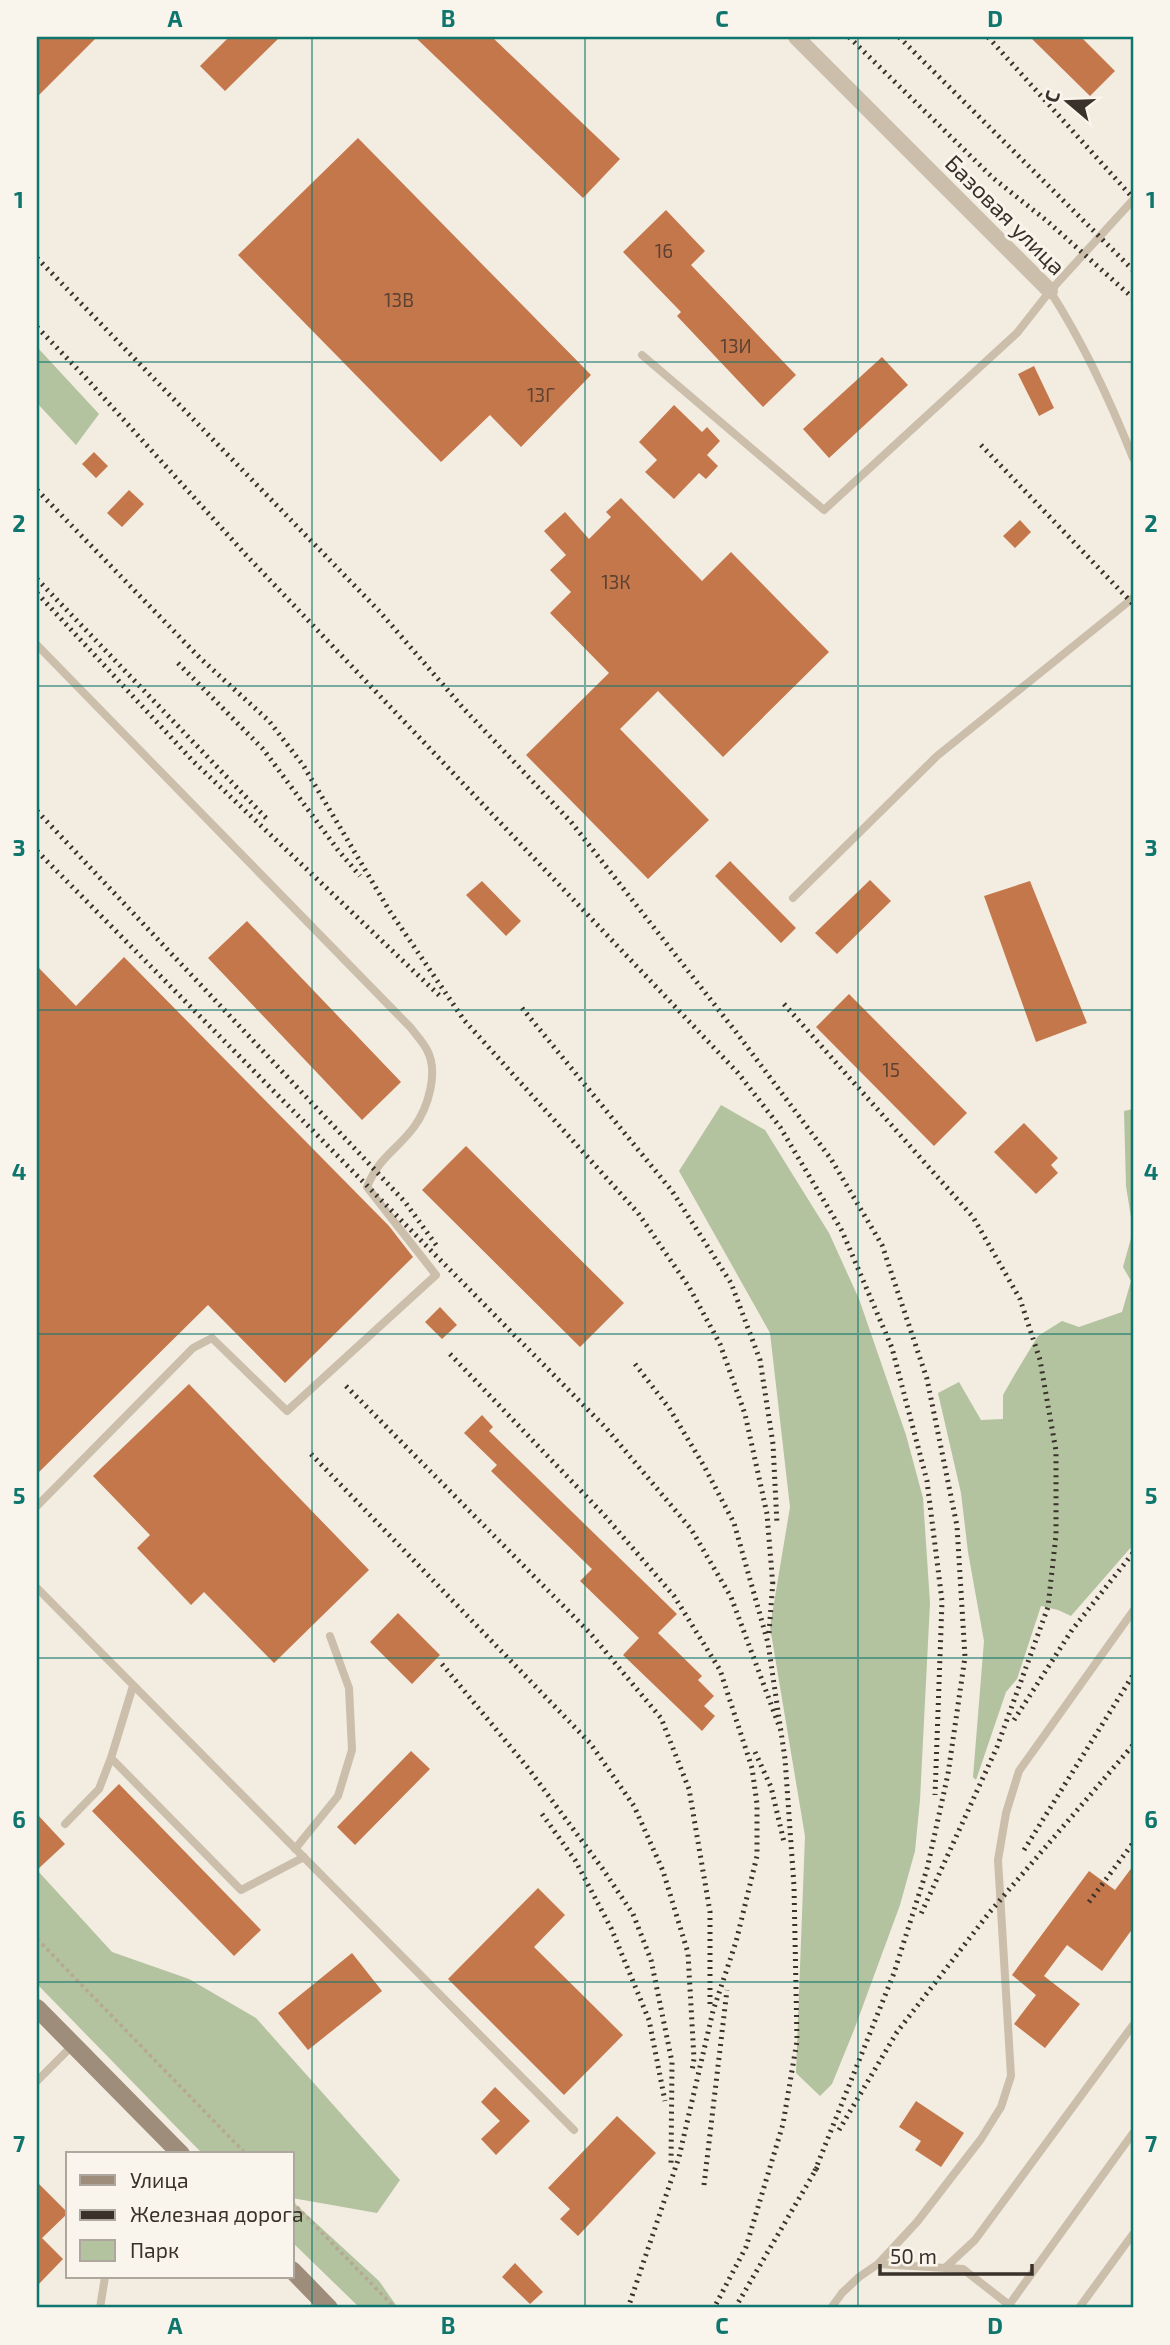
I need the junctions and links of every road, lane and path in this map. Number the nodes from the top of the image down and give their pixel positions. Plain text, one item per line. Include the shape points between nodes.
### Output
1 (796, 37) edge
2 (1133, 200) edge
3 (1050, 291) junction
4 (642, 355) dead end
5 (1133, 458) edge
6 (1133, 598) edge
7 (37, 645) edge
8 (793, 898) dead end
9 (37, 1506) edge
10 (37, 1588) edge
11 (1133, 1611) edge
12 (330, 1636) dead end
13 (134, 1686) junction
14 (111, 1758) junction
15 (65, 1824) dead end
16 (295, 1849) junction
17 (304, 1857) junction
18 (37, 1939) edge
19 (37, 2008) edge
20 (1133, 2025) edge
21 (73, 2045) junction
22 (37, 2081) edge
23 (574, 2130) dead end
24 (1133, 2133) edge
25 (179, 2152) edge
26 (244, 2152) edge
27 (294, 2204) edge
28 (1133, 2234) edge
29 (878, 2264) junction
30 (945, 2268) junction
31 (294, 2272) edge
32 (105, 2278) edge
33 (1011, 2306) edge
34 (100, 2308) edge
35 (329, 2308) edge
36 (395, 2308) edge
37 (831, 2308) edge
38 (1079, 2308) edge

1 - 3 street, Базовая улица
2 - 3 lane
3 - 4 lane via 1017,333 824,510
3 - 5 lane, Базовая улица via 1111,404
6 - 8 lane via 937,756
7 - 9 lane via 411,1028 428,1051 433,1073 428,1098 414,1127 374,1169 367,1187 436,1275 287,1411 212,1338 193,1348
10 - 13 lane
11 - 29 lane via 1019,1771 1006,1814 998,1860 1011,2076 1001,2107 917,2222
12 - 16 lane via 349,1688 352,1750 338,1796
13 - 14 lane
13 - 16 lane
14 - 15 lane via 99,1789
14 - 17 lane via 241,1890
16 - 17 lane
17 - 23 lane
18 - 26 path
19 - 21 main road
20 - 30 lane via 975,2240
21 - 22 lane
21 - 25 main road
24 - 33 lane
27 - 36 path
28 - 38 lane
29 - 30 lane
29 - 37 lane via 842,2292
30 - 33 lane via 963,2269
31 - 35 main road
32 - 34 lane

